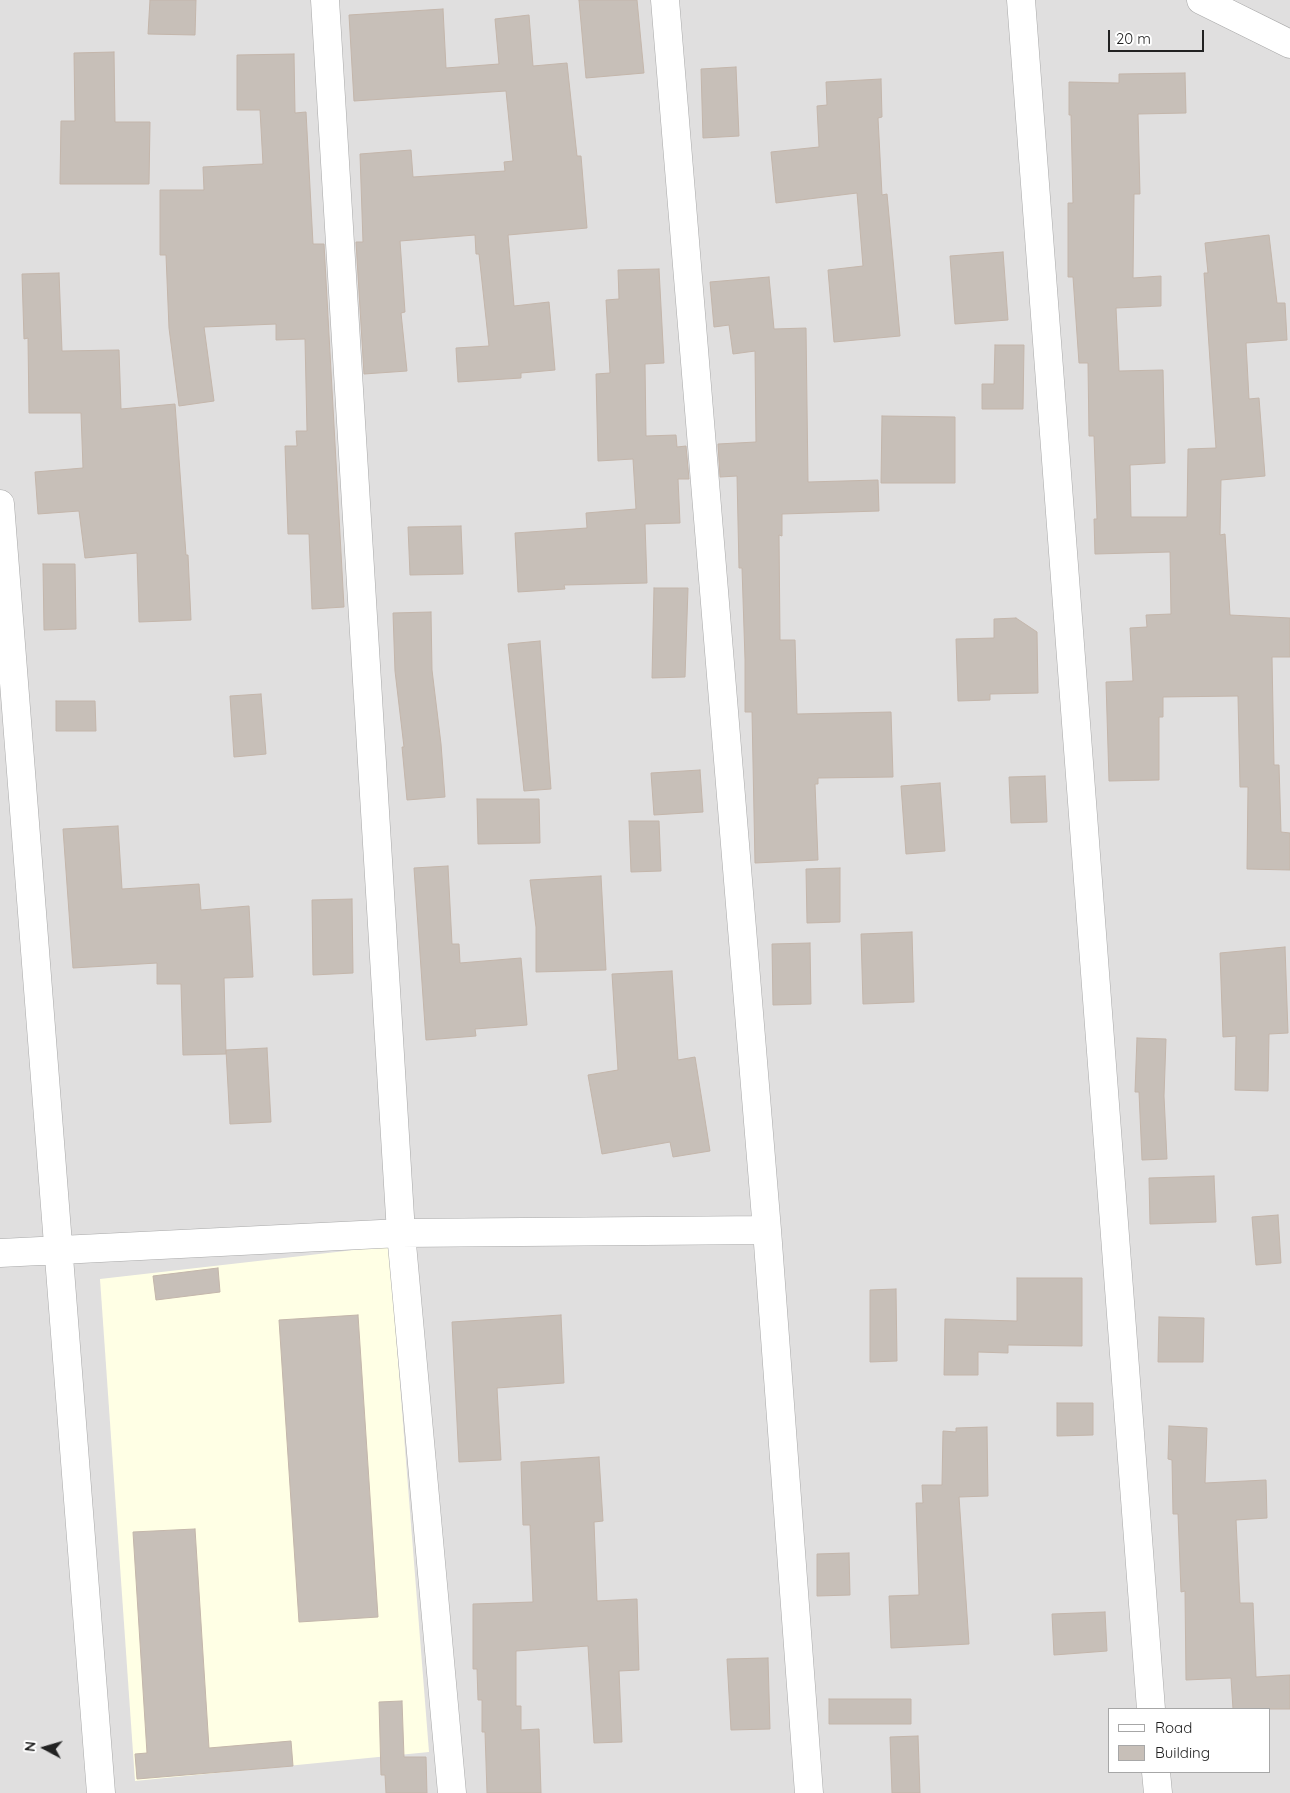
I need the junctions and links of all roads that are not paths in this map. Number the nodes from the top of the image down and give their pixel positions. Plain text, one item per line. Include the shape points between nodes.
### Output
1 (325, 0) edge
2 (665, 0) edge
3 (1021, 0) edge
4 (1201, 0) edge
5 (1290, 44) edge
6 (0, 504) edge
7 (767, 1230) junction
8 (401, 1233) junction
9 (57, 1248) junction
10 (0, 1252) edge
11 (1151, 1708) edge
12 (1156, 1773) edge
13 (101, 1793) edge
14 (452, 1793) edge
15 (809, 1793) edge
16 (1158, 1793) edge

1 - 8 street
2 - 7 street
3 - 11 street
4 - 5 street
6 - 9 street
7 - 8 street
7 - 15 street
8 - 9 street
8 - 14 street
9 - 10 street
9 - 13 street
12 - 16 street

